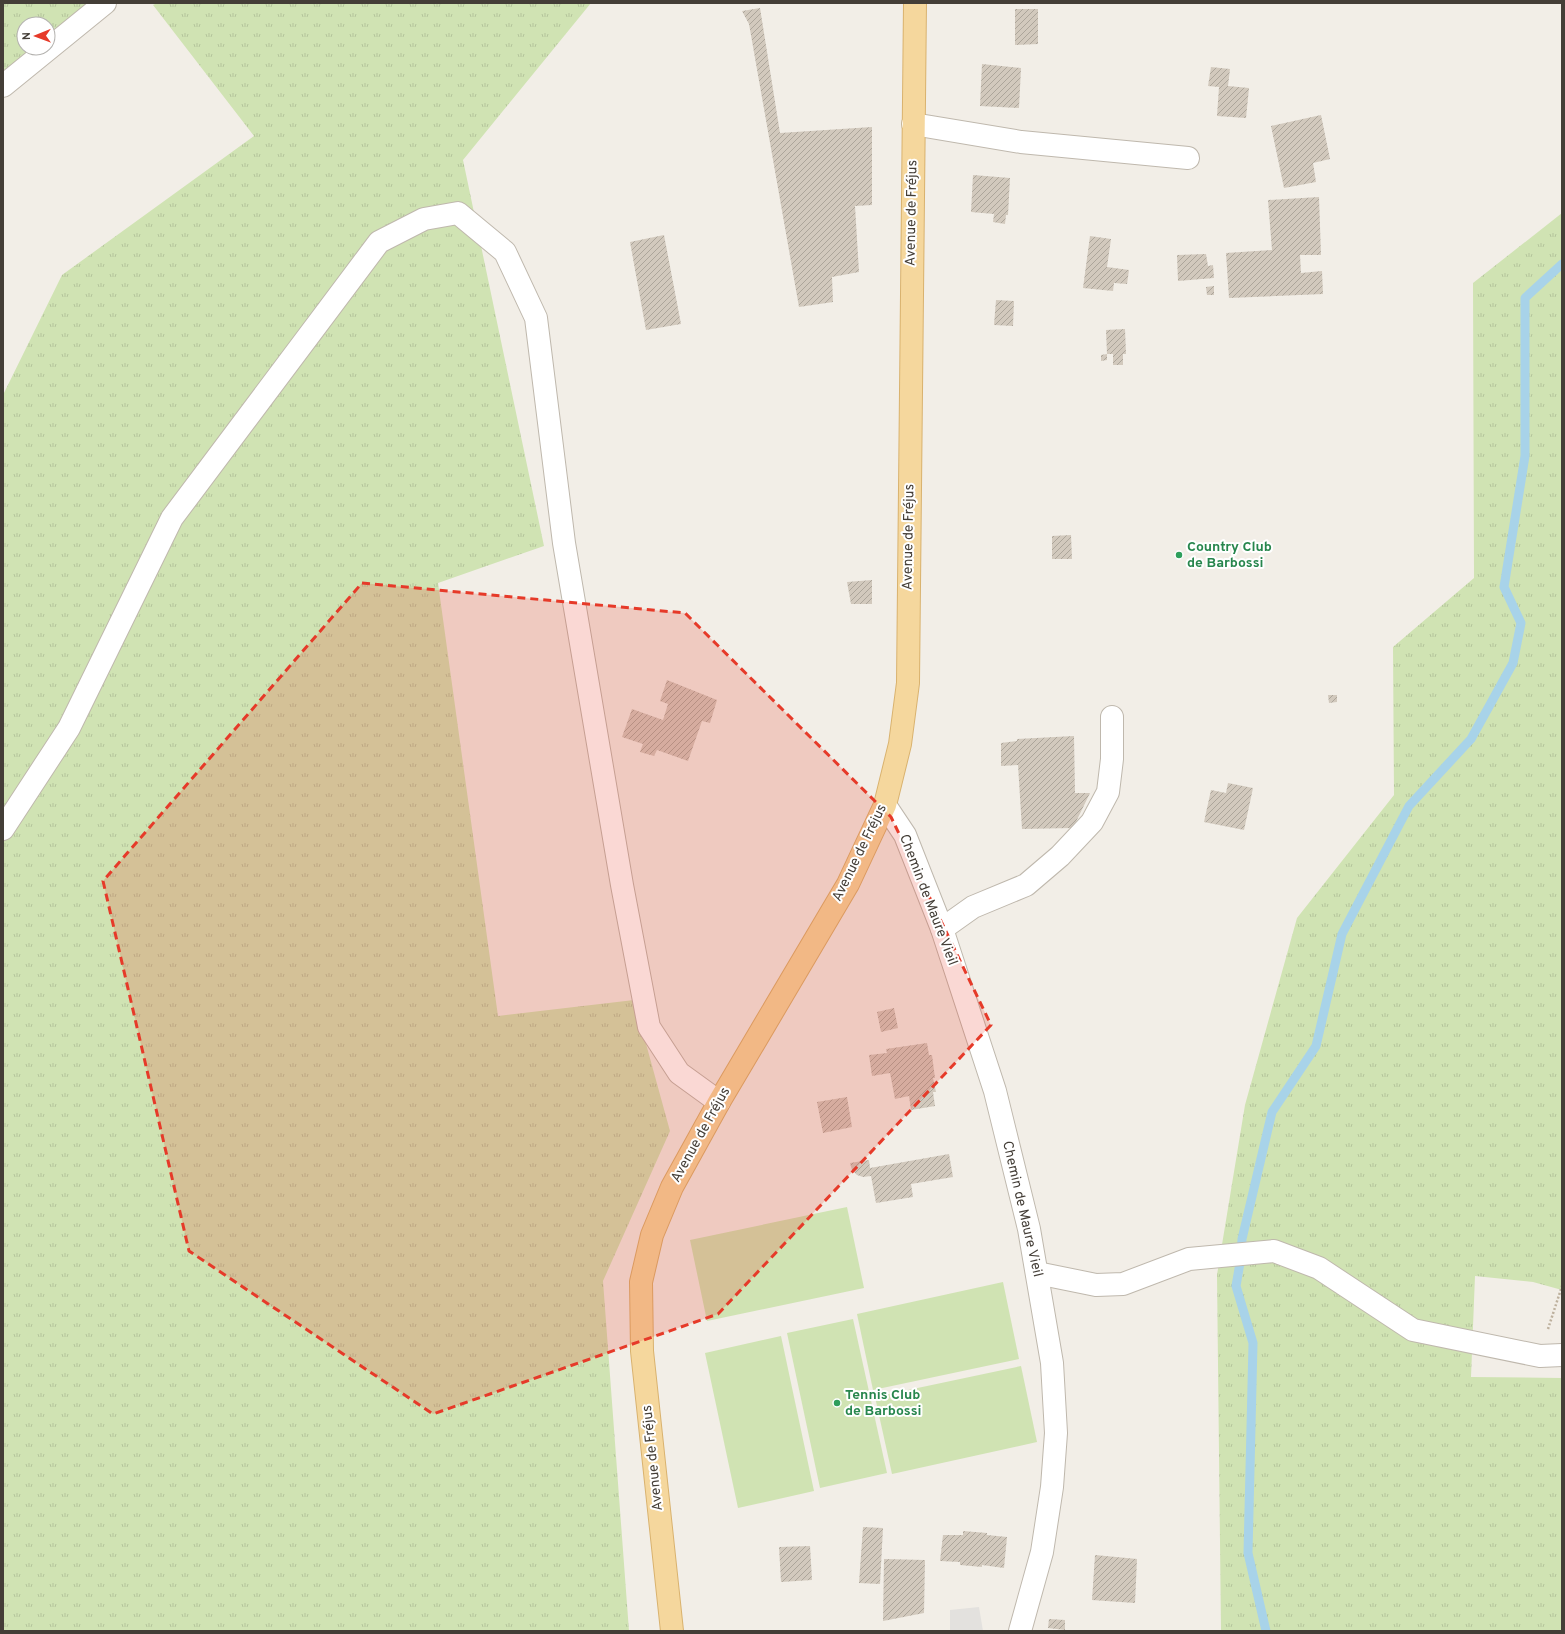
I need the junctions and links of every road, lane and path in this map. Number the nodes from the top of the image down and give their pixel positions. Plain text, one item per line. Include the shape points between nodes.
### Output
1 (105, 3) edge
2 (915, 3) edge
3 (3, 86) edge
4 (913, 124) junction
5 (1188, 158) dead end
6 (1112, 717) dead end
7 (885, 805) junction
8 (3, 829) edge
9 (942, 929) junction
10 (719, 1102) junction
11 (1037, 1273) junction
12 (1562, 1286) edge
13 (1562, 1355) edge
14 (1540, 1356) junction
15 (672, 1631) edge
16 (1020, 1631) edge

1 - 3 street
2 - 4 main road, Avenue de Fréjus
4 - 5 street via 1021,142
4 - 7 main road, Avenue de Fréjus via 908,683 900,744
6 - 9 street via 1112,759 1108,792 1092,822 1060,856 1026,885 973,907
7 - 9 street, Chemin de Maure Vieil via 905,835
7 - 10 main road, Avenue de Fréjus via 848,884
8 - 10 street via 69,728 172,518 378,242 424,219 458,213 505,252 536,318 564,543 622,886 649,1027 679,1073
9 - 11 street, Chemin de Maure Vieil via 995,1091 1029,1229
10 - 15 main road, Avenue de Fréjus via 672,1187 652,1235 641,1282 642,1351
11 - 14 street via 1096,1284 1123,1284 1189,1259 1274,1251 1319,1268 1413,1330
11 - 16 street, Chemin de Maure Vieil via 1052,1363 1056,1433 1052,1487 1042,1552
12 - 14 path
13 - 14 street

